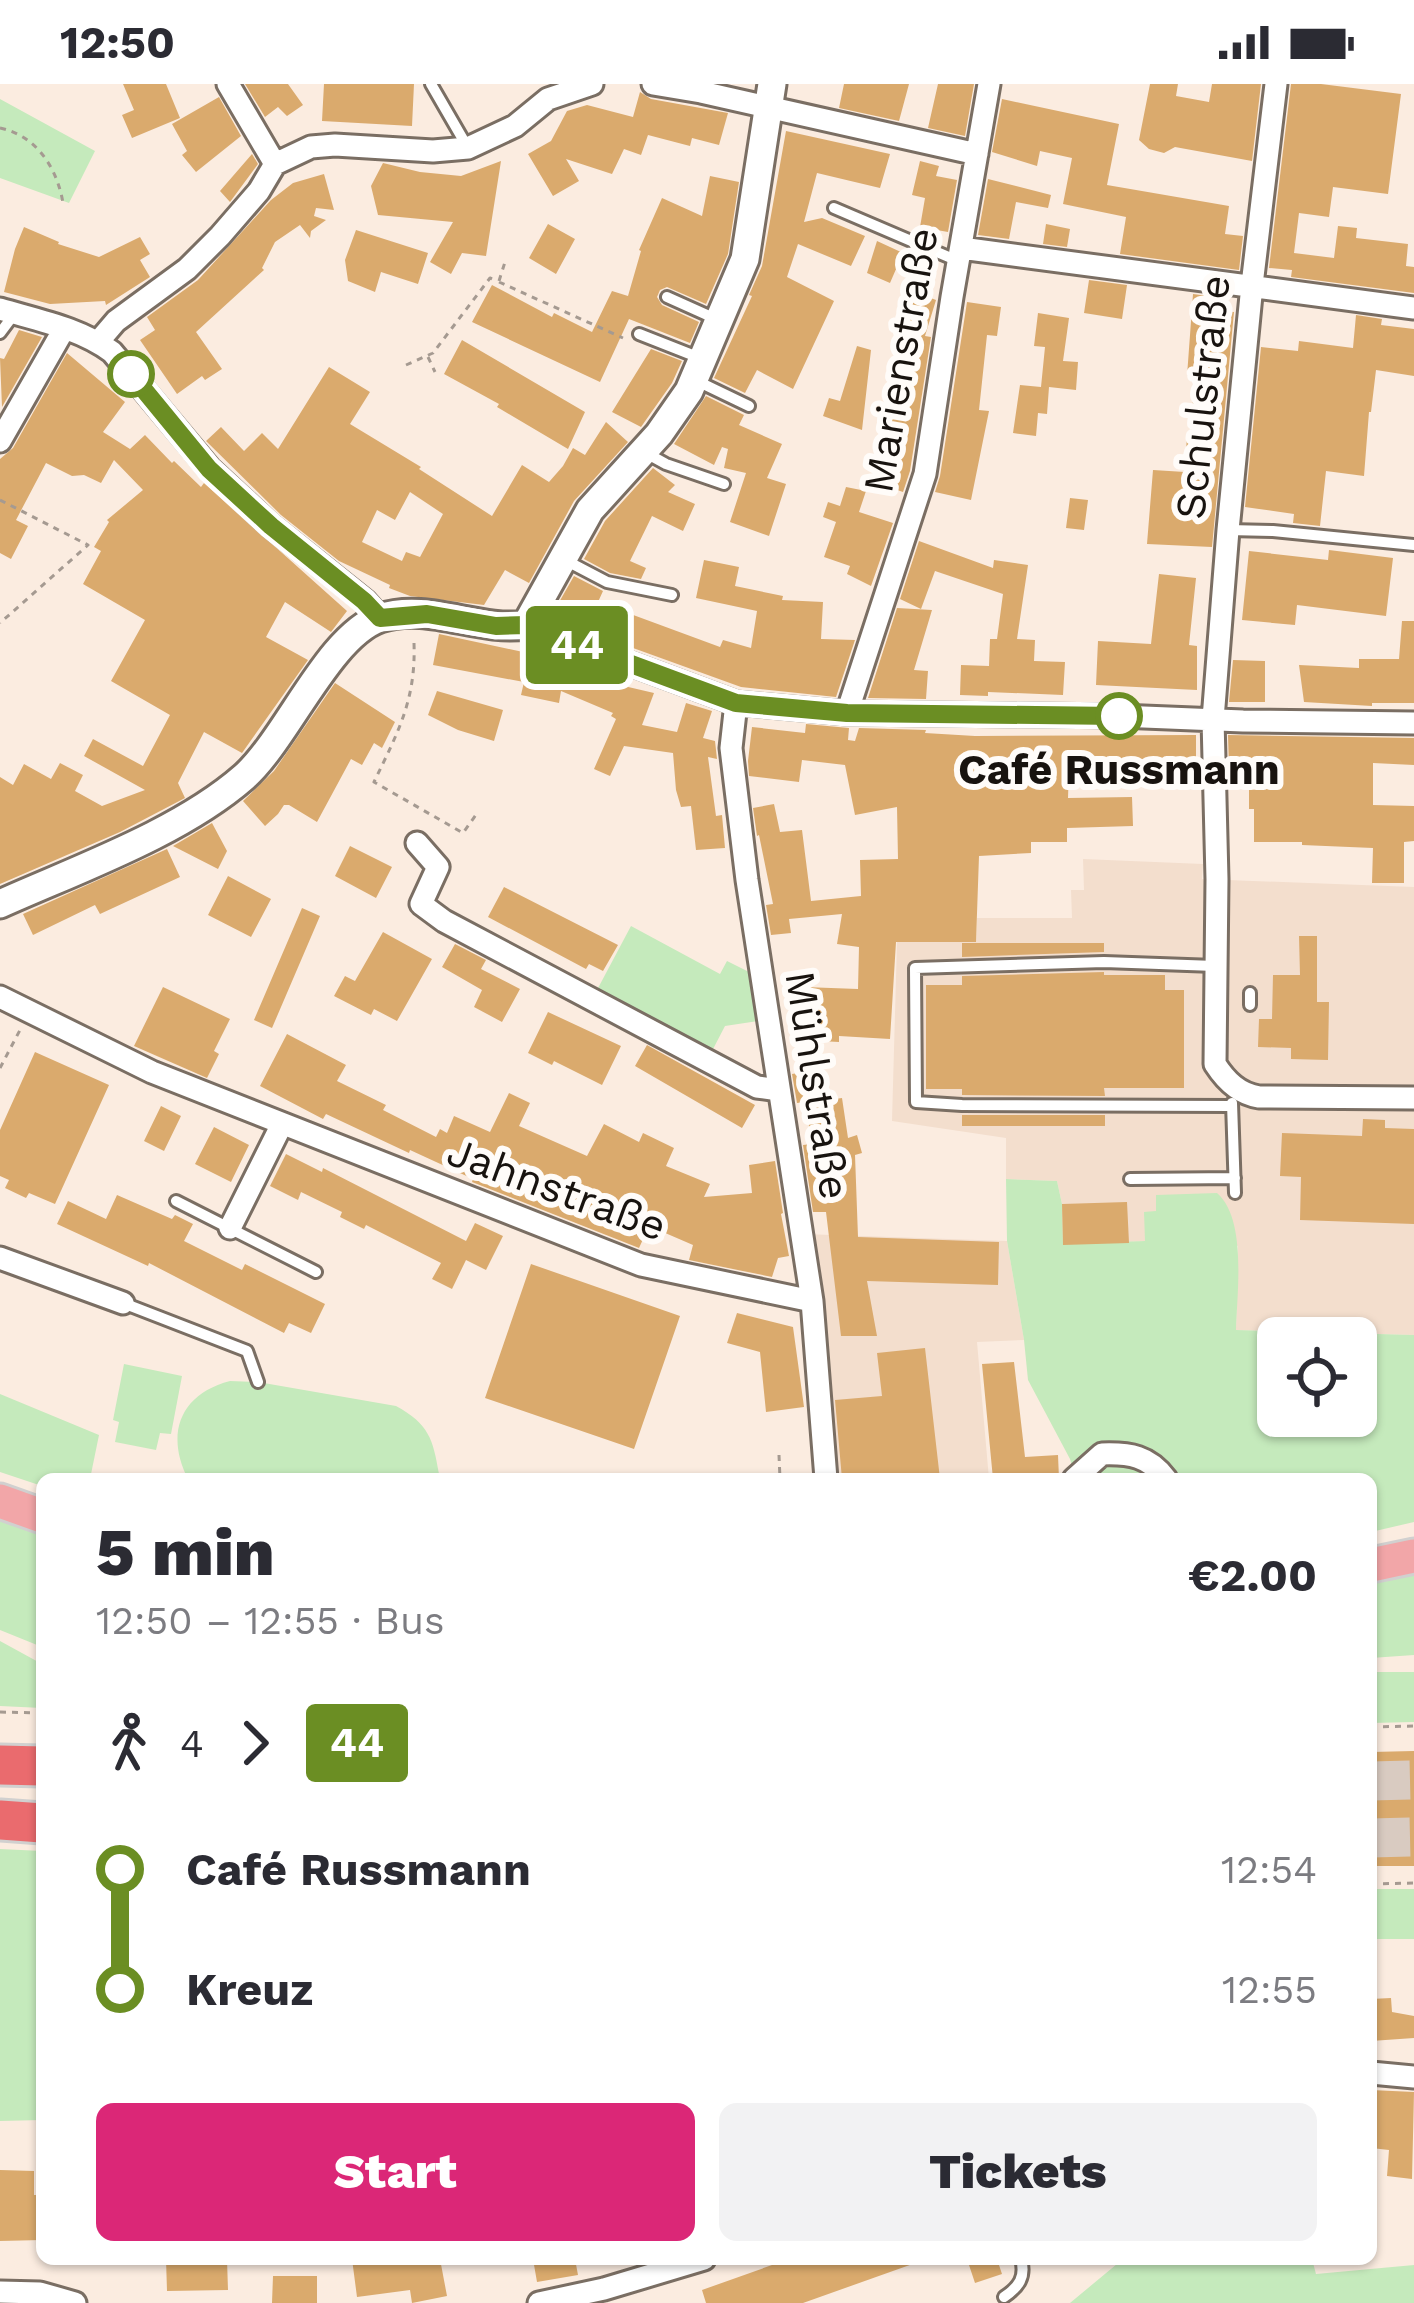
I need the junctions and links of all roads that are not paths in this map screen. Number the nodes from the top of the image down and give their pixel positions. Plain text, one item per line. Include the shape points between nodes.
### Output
1 (228, 84) edge
2 (430, 84) edge
3 (592, 84) edge
4 (653, 84) edge
5 (989, 84) edge
6 (1276, 84) edge
7 (771, 96) edge
8 (468, 148) junction
9 (977, 154) junction
10 (275, 164) junction
11 (834, 208) dead end
12 (959, 255) junction
13 (1252, 285) junction
14 (667, 298) dead end
15 (1414, 308) edge
16 (8, 311) edge
17 (719, 320) junction
18 (64, 328) junction
19 (0, 333) edge
20 (636, 338) road end
21 (98, 342) junction
22 (698, 369) junction
23 (749, 406) dead end
24 (0, 441) edge
25 (644, 451) junction
26 (724, 484) dead end
27 (1228, 530) junction
28 (1414, 545) edge
29 (562, 558) junction
30 (672, 595) dead end
31 (380, 618) junction
32 (526, 625) junction
33 (736, 703) junction
34 (847, 713) junction
35 (1213, 719) junction
36 (1414, 723) edge
37 (417, 843) dead end
38 (0, 904) edge
39 (1215, 966) junction
40 (0, 998) edge
41 (779, 1090) junction
42 (1234, 1097) junction
43 (1414, 1098) edge
44 (282, 1124) junction
45 (1235, 1178) junction
46 (1130, 1179) dead end
47 (1235, 1193) dead end
48 (176, 1201) dead end
49 (230, 1228) junction
50 (0, 1258) edge
51 (316, 1272) dead end
52 (812, 1301) junction
53 (123, 1303) joint
54 (257, 1382) dead end
55 (826, 1473) edge
56 (1081, 1473) edge
57 (1161, 1473) edge
58 (0, 1501) edge
59 (36, 1514) edge
60 (1414, 1556) edge
61 (1377, 1564) edge
62 (0, 1766) edge
63 (36, 1766) edge
64 (0, 1820) edge
65 (36, 1823) edge
66 (1377, 2074) edge
67 (1414, 2077) edge
68 (684, 2265) edge
69 (1023, 2265) edge
70 (0, 2292) edge
71 (1004, 2297) dead end
72 (75, 2303) edge
73 (539, 2303) edge

1 - 10 street
2 - 8 lane
3 - 8 street via 548,99
4 - 7 street
5 - 9 street, Marienstraße
6 - 13 street, Schulstraße
7 - 9 street
7 - 17 street via 746,259
8 - 10 street via 335,145
9 - 12 street, Marienstraße
10 - 21 street via 187,269
11 - 12 lane
12 - 13 street
12 - 34 street, Marienstraße via 926,474
13 - 15 street
13 - 27 street, Schulstraße
14 - 17 lane
16 - 18 street
16 - 19 lane
17 - 22 street
18 - 21 street
18 - 24 street
20 - 22 lane
21 - 31 street via 209,469
22 - 23 lane
22 - 25 street
25 - 26 lane
25 - 29 street via 590,511
27 - 28 lane
27 - 35 street, Schulstraße
29 - 30 lane via 608,582
29 - 32 street
31 - 32 street via 427,614
31 - 38 street via 330,662 246,775 149,836
32 - 33 street
33 - 34 street
33 - 41 street, Mühlstraße via 731,748
34 - 35 street
35 - 36 street
35 - 39 street, Schulstraße
37 - 41 street via 438,866 421,904 444,921 757,1087
39 - 42 street, Schulstraße via 1215,1064
39 - 42 lane via 915,968 916,1102
40 - 44 street, Jahnstraße
41 - 52 street, Mühlstraße
42 - 43 street
42 - 45 lane
44 - 49 street
44 - 52 street, Jahnstraße via 641,1264
45 - 46 lane
45 - 47 lane
48 - 49 lane
49 - 51 lane
50 - 53 street
52 - 55 street, Mühlstraße
53 - 54 lane via 247,1351
56 - 57 street via 1102,1454 1119,1453 1139,1455
58 - 59 main road
60 - 61 main road
62 - 63 highway
64 - 65 highway
66 - 67 street
68 - 73 street
69 - 71 lane via 1022,2280
70 - 72 street

